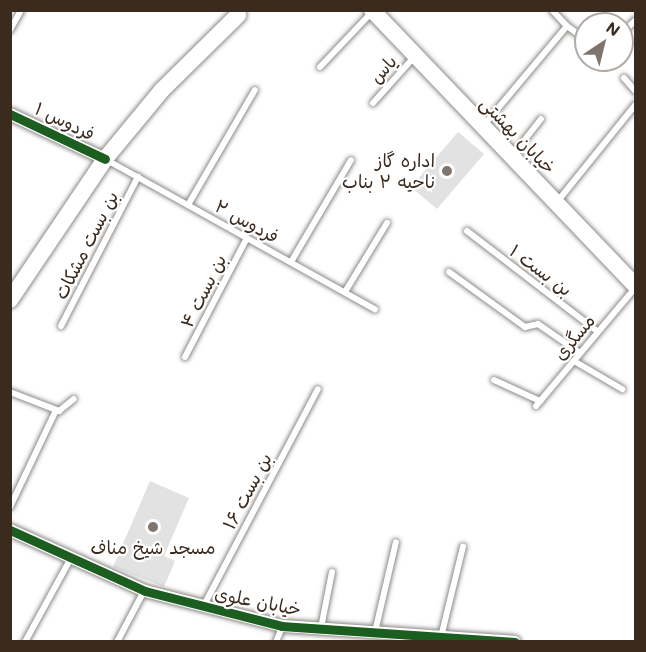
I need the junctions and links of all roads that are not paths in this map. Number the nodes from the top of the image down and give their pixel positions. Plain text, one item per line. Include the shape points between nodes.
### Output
1 (21, 10) edge
2 (552, 10) edge
3 (372, 11) edge
4 (242, 12) edge
5 (567, 26) junction
6 (10, 30) edge
7 (574, 31) edge
8 (415, 56) junction
9 (320, 67) dead end
10 (624, 78) dead end
11 (255, 90) dead end
12 (636, 92) edge
13 (373, 103) dead end
14 (636, 104) edge
15 (10, 114) edge
16 (541, 119) dead end
17 (483, 127) junction
18 (511, 156) junction
19 (105, 159) junction
20 (351, 159) dead end
21 (138, 177) junction
22 (556, 203) junction
23 (188, 205) junction
24 (387, 223) dead end
25 (467, 231) dead end
26 (247, 238) junction
27 (291, 262) junction
28 (449, 272) dead end
29 (636, 287) edge
30 (345, 292) junction
31 (10, 300) edge
32 (375, 309) dead end
33 (61, 326) dead end
34 (598, 332) junction
35 (580, 353) junction
36 (185, 357) dead end
37 (574, 361) junction
38 (494, 380) dead end
39 (318, 389) dead end
40 (622, 389) dead end
41 (10, 392) edge
42 (74, 399) dead end
43 (56, 410) junction
44 (10, 507) edge
45 (10, 530) edge
46 (396, 542) dead end
47 (463, 547) dead end
48 (71, 558) junction
49 (332, 572) dead end
50 (145, 591) junction
51 (203, 607) junction
52 (282, 626) junction
53 (321, 628) junction
54 (375, 632) junction
55 (440, 638) junction
56 (475, 639) edge
57 (25, 642) edge
58 (117, 642) edge
59 (276, 642) edge
60 (514, 642) edge

1 - 6 lane
2 - 5 lane
3 - 8 main road, خیابان بهشتی
3 - 9 lane
4 - 19 main road via 162,90
5 - 7 lane
5 - 17 lane
8 - 13 lane, یاس
8 - 17 main road, خیابان بهشتی
10 - 12 lane
11 - 23 lane
14 - 22 lane
15 - 19 street, فردوس ۱
16 - 18 lane
17 - 18 main road, خیابان بهشتی
18 - 22 main road, خیابان بهشتی
19 - 21 lane, فردوس ۲
19 - 31 main road
20 - 27 lane
21 - 23 lane, فردوس ۲
21 - 33 lane, بن بست مشکات
22 - 29 main road, خیابان بهشتی
23 - 26 lane, فردوس ۲
24 - 30 lane
25 - 34 lane, بن بست ۱
26 - 27 lane, فردوس ۲
26 - 36 lane, بن بست ۴
27 - 30 lane, فردوس ۲
28 - 35 lane via 525,327 538,324
29 - 34 lane, مسگری
30 - 32 lane, فردوس ۲
34 - 35 lane, مسگری
35 - 37 lane, مسگری
37 - 38 lane, مسگری via 538,404
37 - 40 lane
39 - 51 lane, بن بست ۱۶
41 - 43 lane
42 - 43 lane
43 - 44 lane
45 - 48 street, خیابان علوی
46 - 54 lane
47 - 55 lane
48 - 50 street, خیابان علوی
48 - 57 lane
49 - 53 lane
50 - 51 street, خیابان علوی
50 - 58 lane
51 - 52 street, خیابان علوی
52 - 53 street, خیابان علوی
52 - 59 lane
53 - 54 street, خیابان علوی
54 - 55 street, خیابان علوی
55 - 56 street, خیابان علوی
56 - 60 street, خیابان علوی

